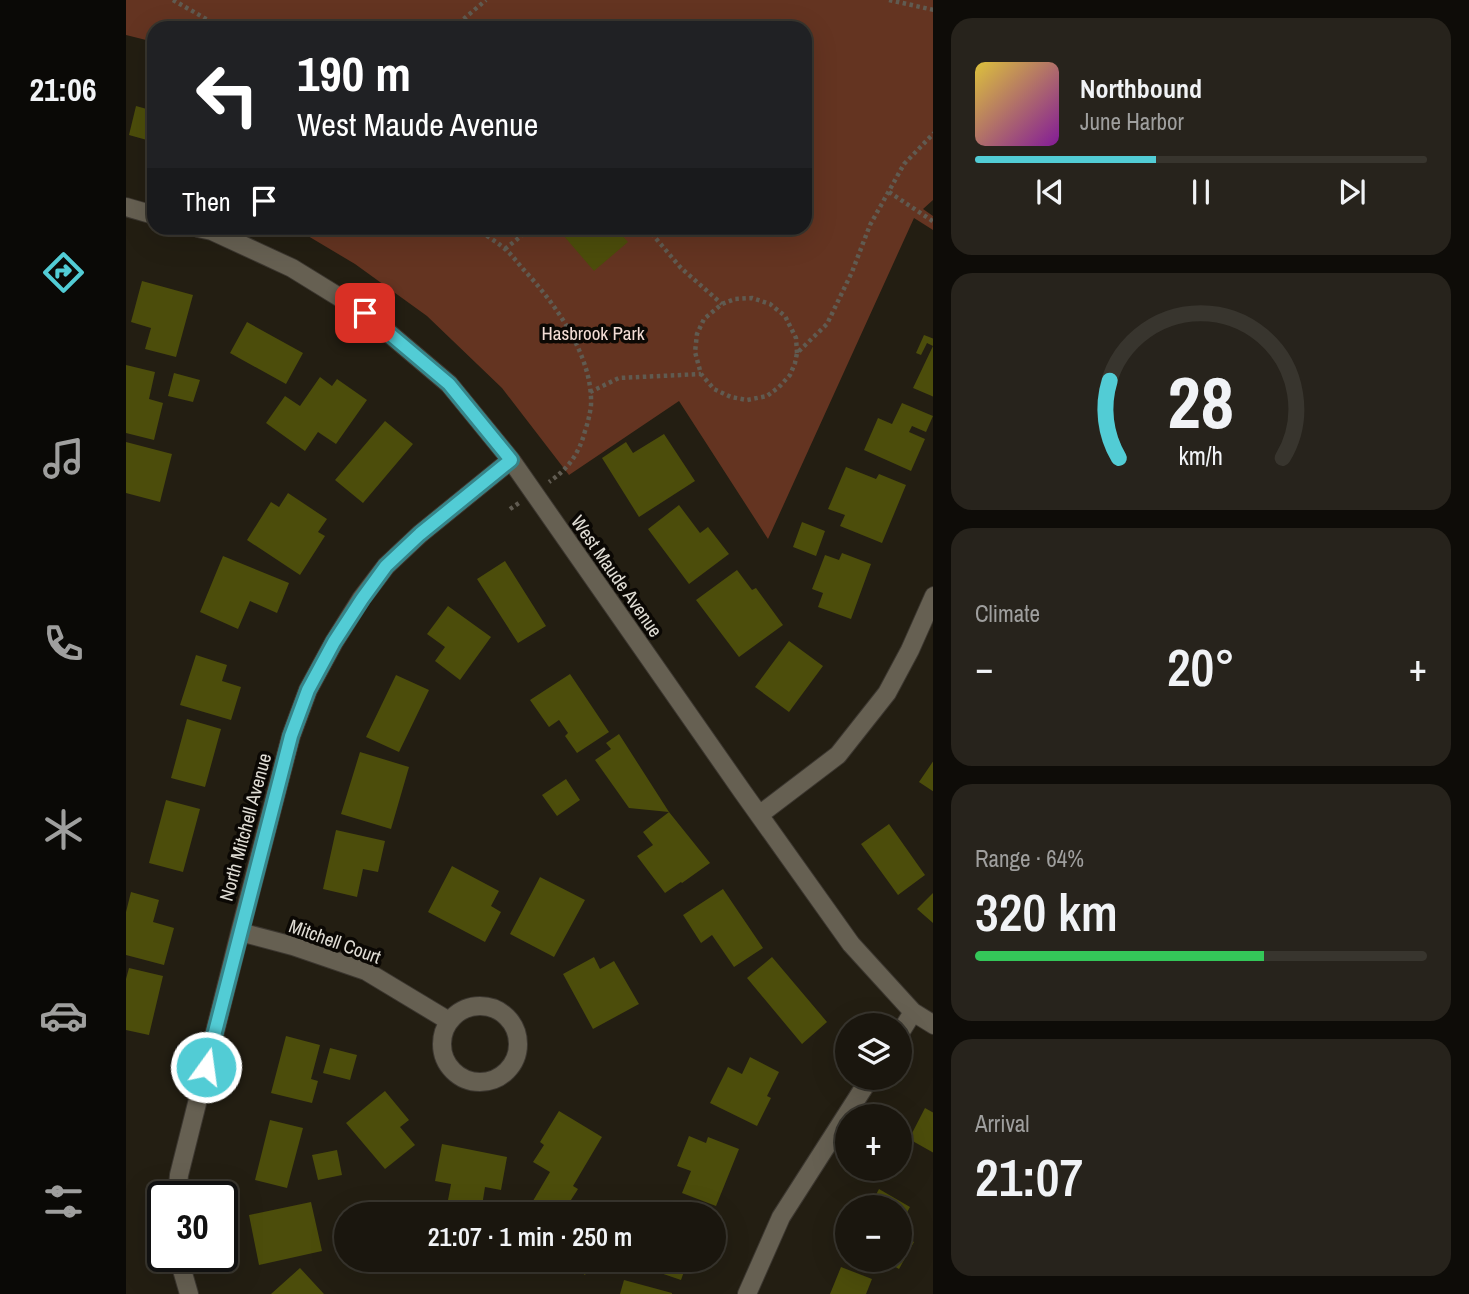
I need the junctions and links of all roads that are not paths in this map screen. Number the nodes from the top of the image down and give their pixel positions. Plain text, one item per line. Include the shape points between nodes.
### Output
1 (126, 206) edge
2 (147, 213) edge
3 (221, 235) edge
4 (511, 460) junction
5 (933, 596) edge
6 (759, 815) junction
7 (240, 932) junction
8 (913, 1012) joint
9 (449, 1021) junction
10 (933, 1025) edge
11 (862, 1090) edge
12 (178, 1181) edge
13 (182, 1272) edge
14 (188, 1294) edge
15 (747, 1294) edge

1 - 2 street
3 - 4 street, West Maude Avenue via 292,268 365,313 449,384
4 - 6 street, West Maude Avenue
4 - 7 street, North Mitchell Avenue via 386,566 334,642 308,690 291,736
5 - 6 street via 887,693 838,754
6 - 8 street, West Maude Avenue via 851,944
7 - 9 street, Mitchell Court via 366,971
7 - 12 street, North Mitchell Avenue
8 - 10 street, West Maude Avenue
9 - 9 street via 441,1046 448,1066 458,1075 483,1082 507,1071 519,1047 507,1016 483,1005 470,1007
11 - 15 street via 781,1217
13 - 14 street

